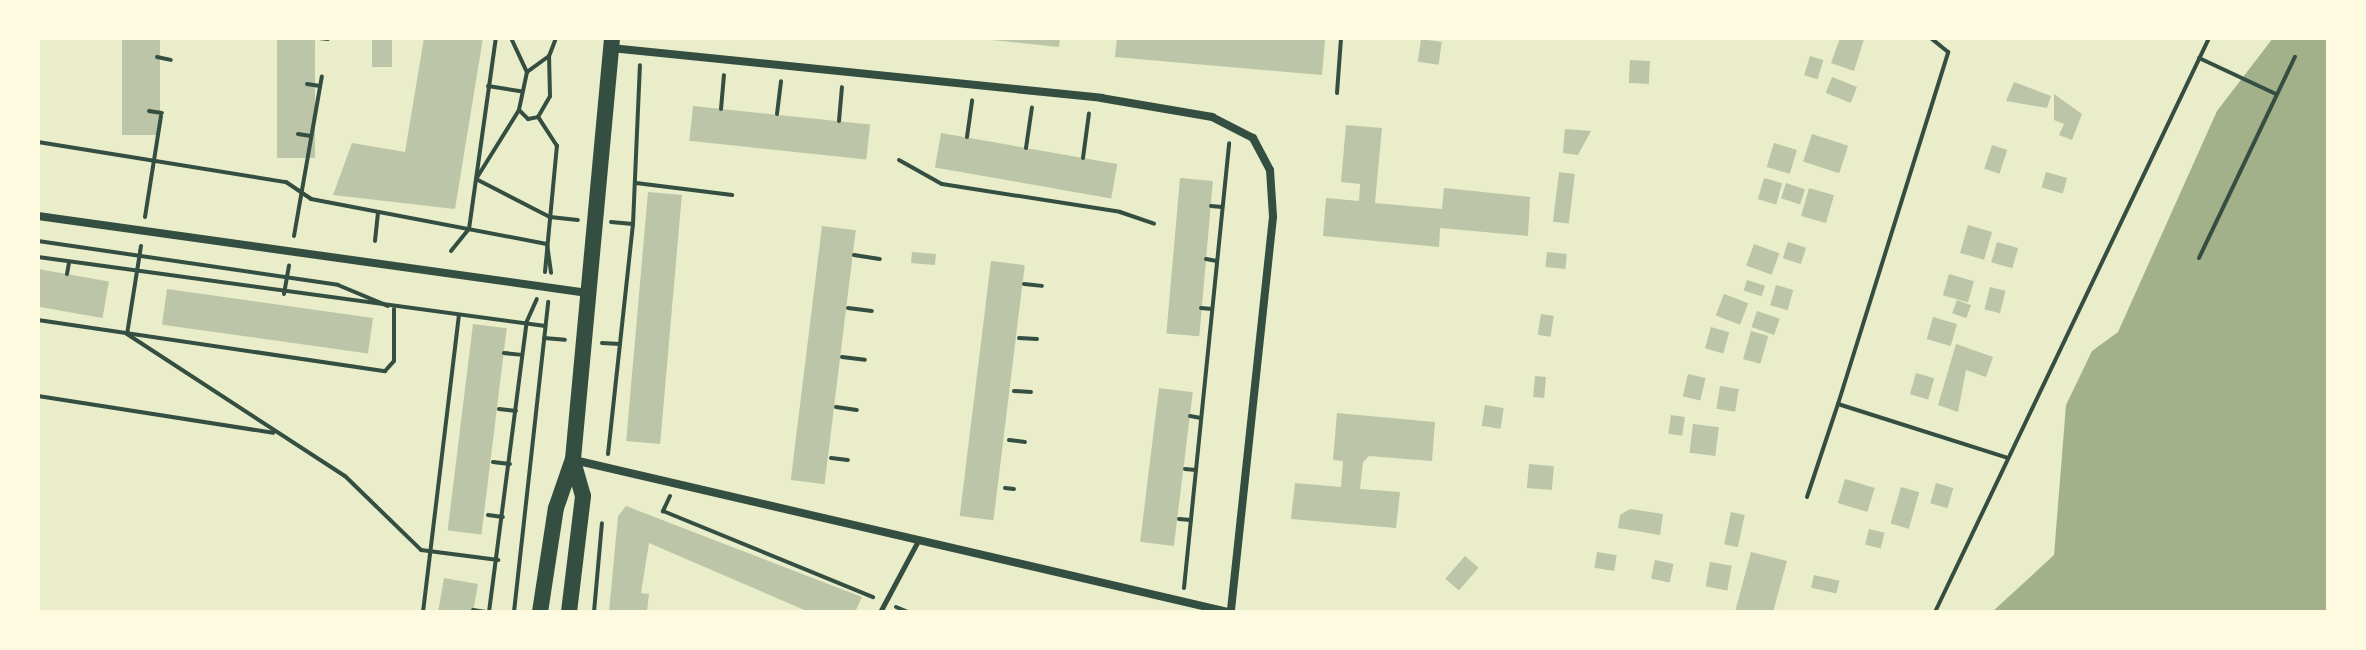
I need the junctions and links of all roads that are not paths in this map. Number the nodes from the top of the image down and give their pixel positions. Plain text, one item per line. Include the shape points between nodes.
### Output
1 (612, 43) edge
2 (38, 216) edge
3 (589, 293) junction
4 (573, 459) junction
5 (919, 539) junction
6 (540, 612) edge
7 (569, 612) edge
8 (880, 612) edge
9 (1230, 612) edge

1 - 3 main road
1 - 9 street via 641,51 1091,97 1231,124 1263,154 1274,191
2 - 3 street
3 - 4 main road
4 - 5 street
4 - 6 main road via 556,508
4 - 7 main road via 583,496
5 - 8 lane
5 - 9 street

